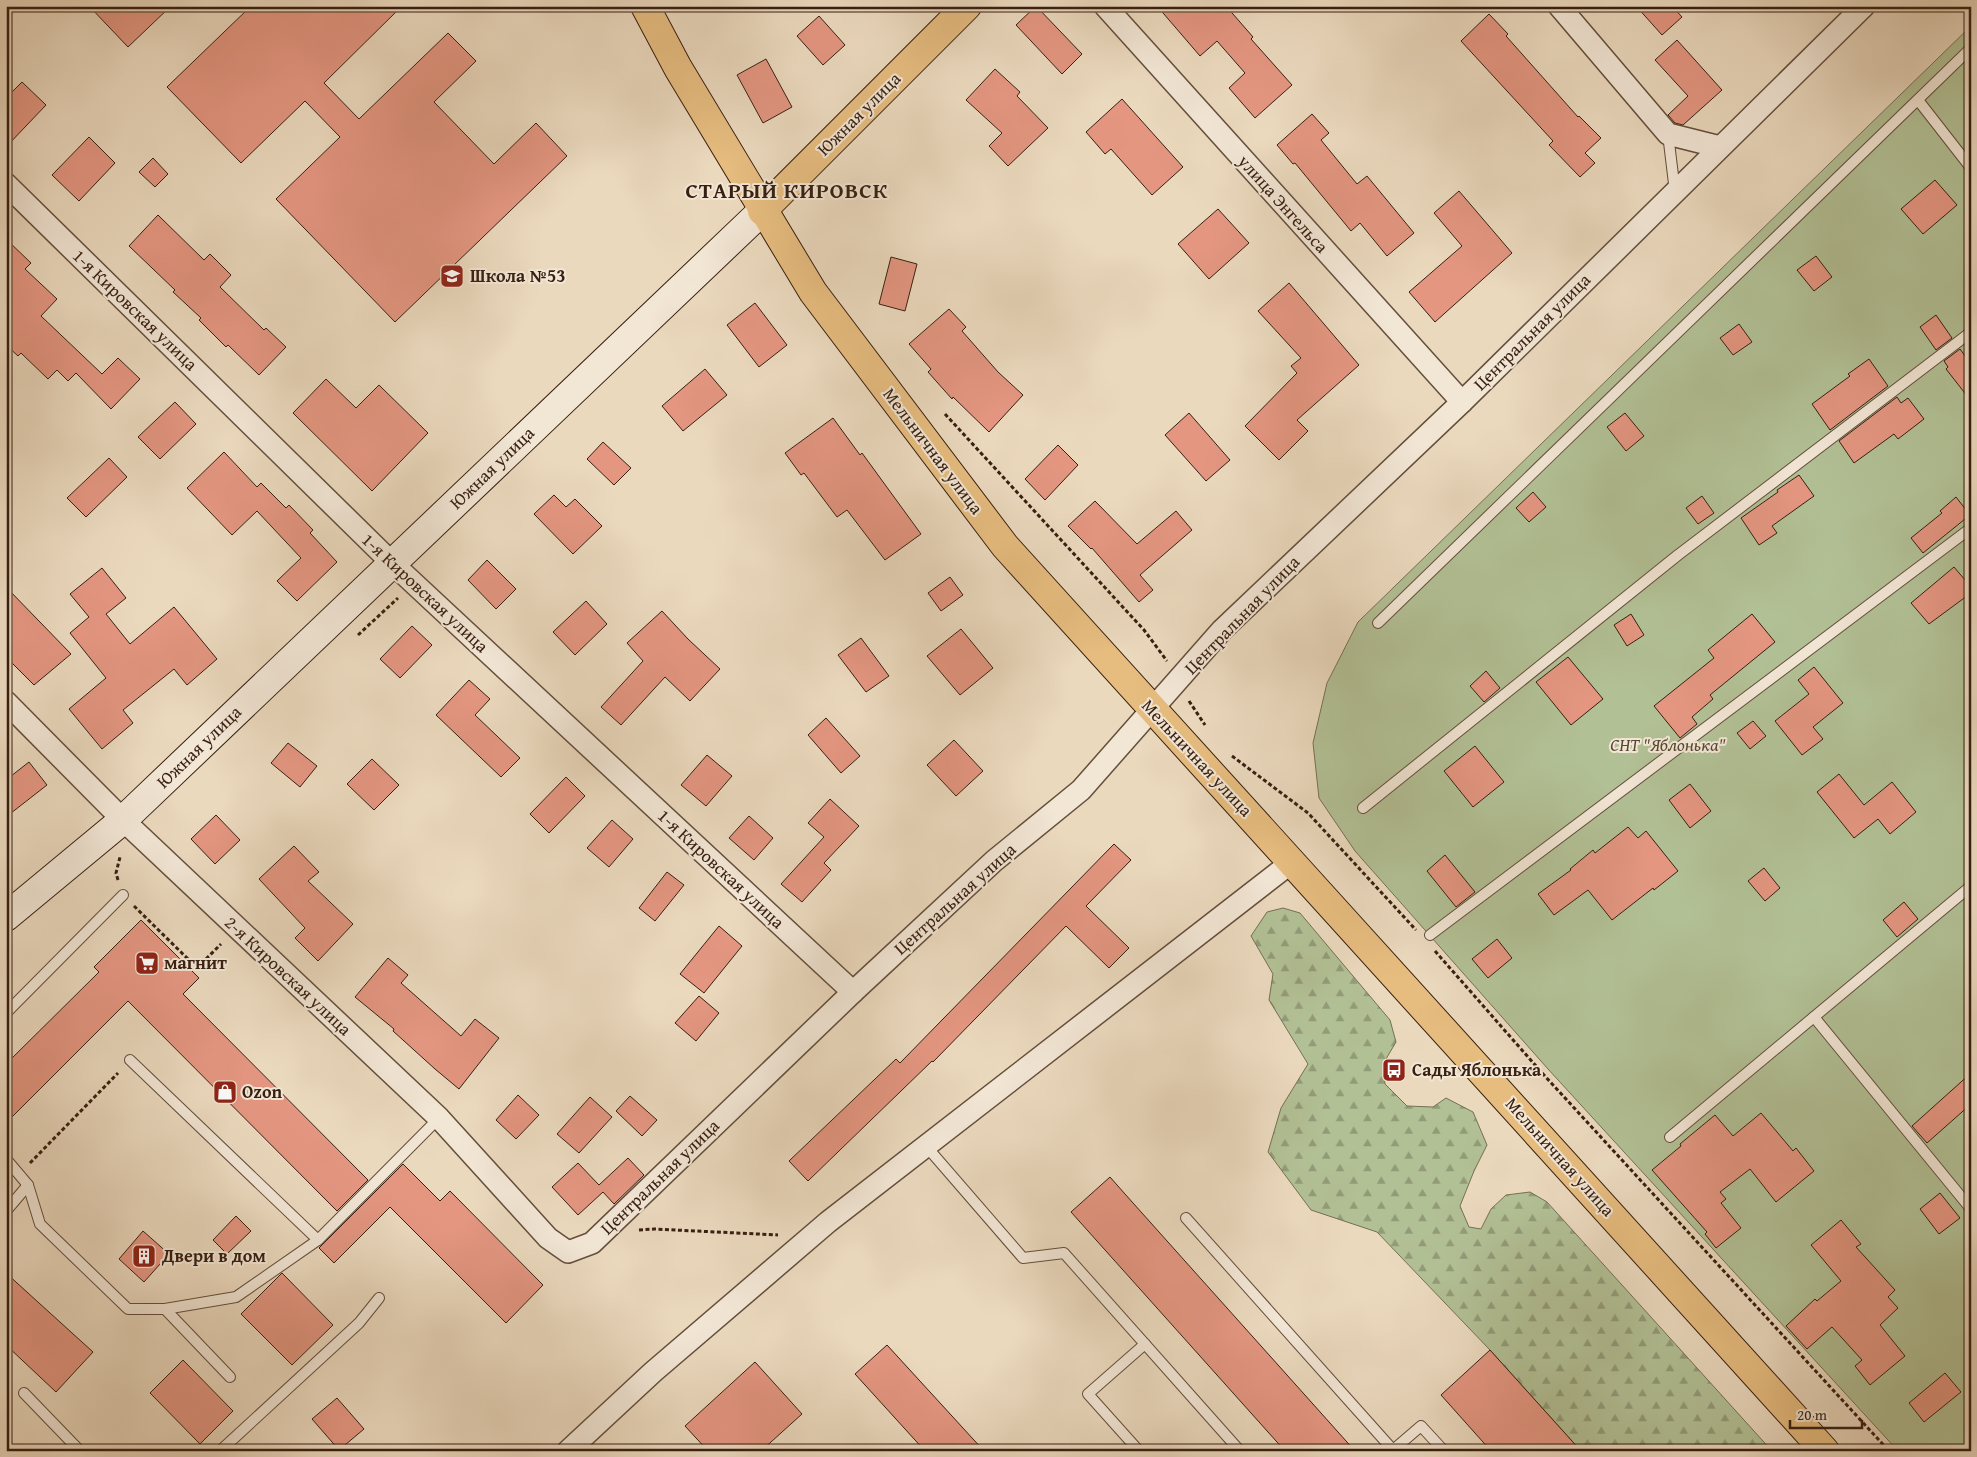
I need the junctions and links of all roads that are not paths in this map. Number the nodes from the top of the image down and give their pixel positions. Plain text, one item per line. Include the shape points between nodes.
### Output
1 (645, 6) edge
2 (967, 6) edge
3 (1105, 6) edge
4 (1558, 6) edge
5 (1864, 6) edge
6 (1971, 48) edge
7 (1918, 100) junction
8 (1668, 134) junction
9 (1720, 147) junction
10 (1971, 168) edge
11 (6, 184) edge
12 (1674, 192) junction
13 (762, 211) junction
14 (1971, 332) edge
15 (1462, 402) junction
16 (1971, 528) edge
17 (392, 563) junction
18 (1378, 623) dead end
19 (6, 702) edge
20 (1152, 710) junction
21 (1364, 808) dead end
22 (132, 828) junction
23 (1292, 862) junction
24 (1971, 886) edge
25 (123, 895) road end
26 (6, 917) edge
27 (1430, 935) dead end
28 (853, 992) junction
29 (6, 1013) edge
30 (1814, 1017) junction
31 (130, 1060) road end
32 (440, 1118) junction
33 (1670, 1137) dead end
34 (926, 1146) junction
35 (6, 1159) edge
36 (28, 1185) junction
37 (1971, 1209) edge
38 (6, 1211) edge
39 (1186, 1218) dead end
40 (318, 1240) junction
41 (568, 1252) joint
42 (379, 1298) dead end
43 (165, 1309) junction
44 (1145, 1344) junction
45 (230, 1377) dead end
46 (24, 1393) dead end
47 (1393, 1450) edge
48 (80, 1451) edge
49 (220, 1451) edge
50 (568, 1451) edge
51 (1139, 1451) edge
52 (1240, 1451) edge
53 (1444, 1451) edge
54 (1825, 1451) edge

1 - 13 main road, Мельничная улица
2 - 13 main road, Южная улица
3 - 15 street, улица Энгельса
4 - 8 street
5 - 9 street, Центральная улица
6 - 7 lane
7 - 10 lane
7 - 18 lane
8 - 9 street
8 - 12 lane
9 - 12 street, Центральная улица
11 - 17 street, 1-я Кировская улица
12 - 15 street, Центральная улица
13 - 17 street, Южная улица
13 - 20 main road, Мельничная улица via 812,292 1005,546
14 - 21 lane via 1678,555
15 - 20 street, Центральная улица via 1222,630
16 - 27 lane
17 - 22 street, Южная улица
17 - 28 street, 1-я Кировская улица
19 - 22 street, 2-я Кировская улица
20 - 23 main road, Мельничная улица
20 - 28 street, Центральная улица via 1081,790 994,861
22 - 26 street, Южная улица
22 - 32 street, 2-я Кировская улица
23 - 34 street
23 - 54 main road, Мельничная улица
24 - 30 lane
25 - 29 lane
28 - 41 street, Центральная улица via 592,1243
30 - 33 lane
30 - 37 lane
31 - 40 lane
32 - 40 lane
32 - 41 street, 2-я Кировская улица via 548,1238
34 - 44 lane via 1023,1258 1064,1254
34 - 50 street via 811,1237
35 - 36 lane
36 - 38 lane
36 - 43 lane via 40,1224 128,1309
39 - 47 lane
40 - 43 lane via 236,1297
42 - 49 lane via 359,1323
43 - 45 lane
44 - 51 lane via 1088,1394
44 - 52 lane
46 - 48 lane
47 - 53 lane via 1421,1426

